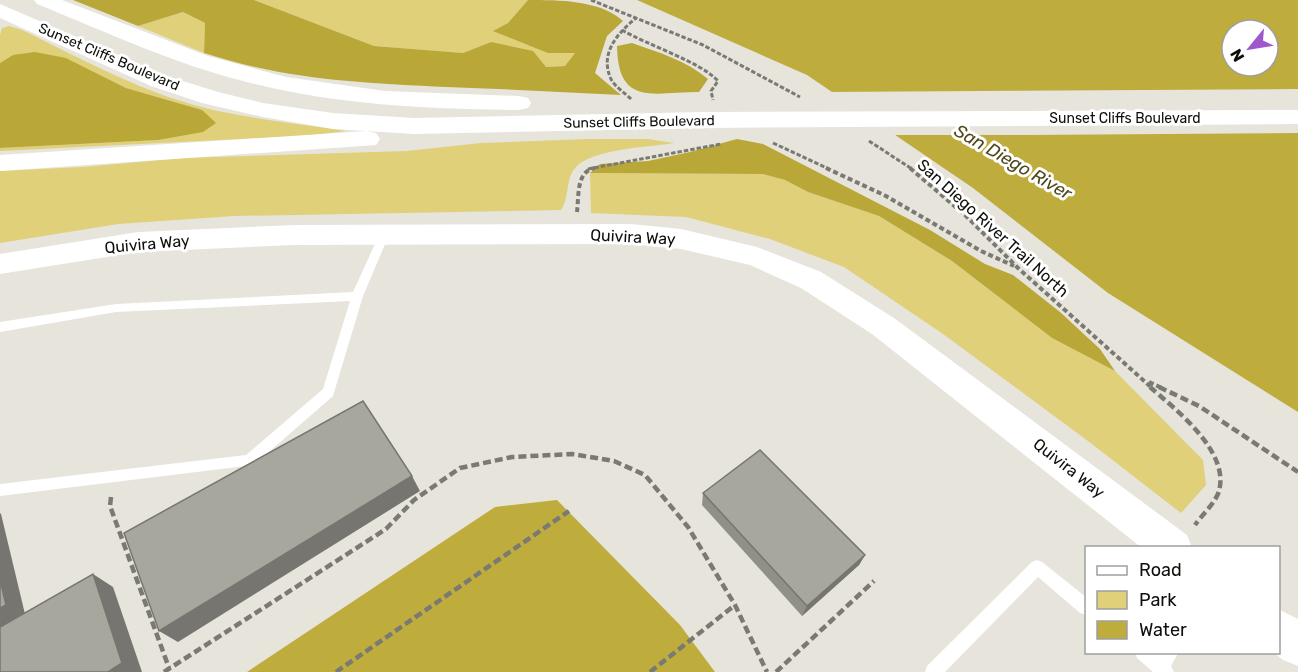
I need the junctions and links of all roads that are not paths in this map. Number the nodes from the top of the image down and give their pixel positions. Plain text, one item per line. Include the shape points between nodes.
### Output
1 (44, 0) edge
2 (0, 10) edge
3 (1298, 100) edge
4 (1298, 117) edge
5 (554, 124) junction
6 (0, 163) edge
7 (384, 235) junction
8 (0, 264) edge
9 (357, 296) junction
10 (0, 327) edge
11 (0, 490) edge
12 (1180, 541) edge
13 (1085, 606) edge
14 (1280, 632) edge
15 (1298, 645) edge
16 (1145, 654) edge
17 (1170, 654) edge
18 (1163, 670) edge
19 (933, 672) edge

1 - 3 main road, Sunset Cliffs Boulevard via 216,66 301,87 395,98 636,104
2 - 5 main road, Sunset Cliffs Boulevard via 159,81 263,110 333,121 414,126
4 - 5 main road, Sunset Cliffs Boulevard
5 - 6 main road
7 - 8 street, Quivira Way via 138,242
7 - 9 lane
7 - 12 street, Quivira Way via 631,234 681,239 757,257 811,280 883,326
9 - 10 lane via 116,308
9 - 11 lane via 328,392 249,461
13 - 19 lane via 1037,567
14 - 15 street
16 - 18 lane
17 - 18 lane

